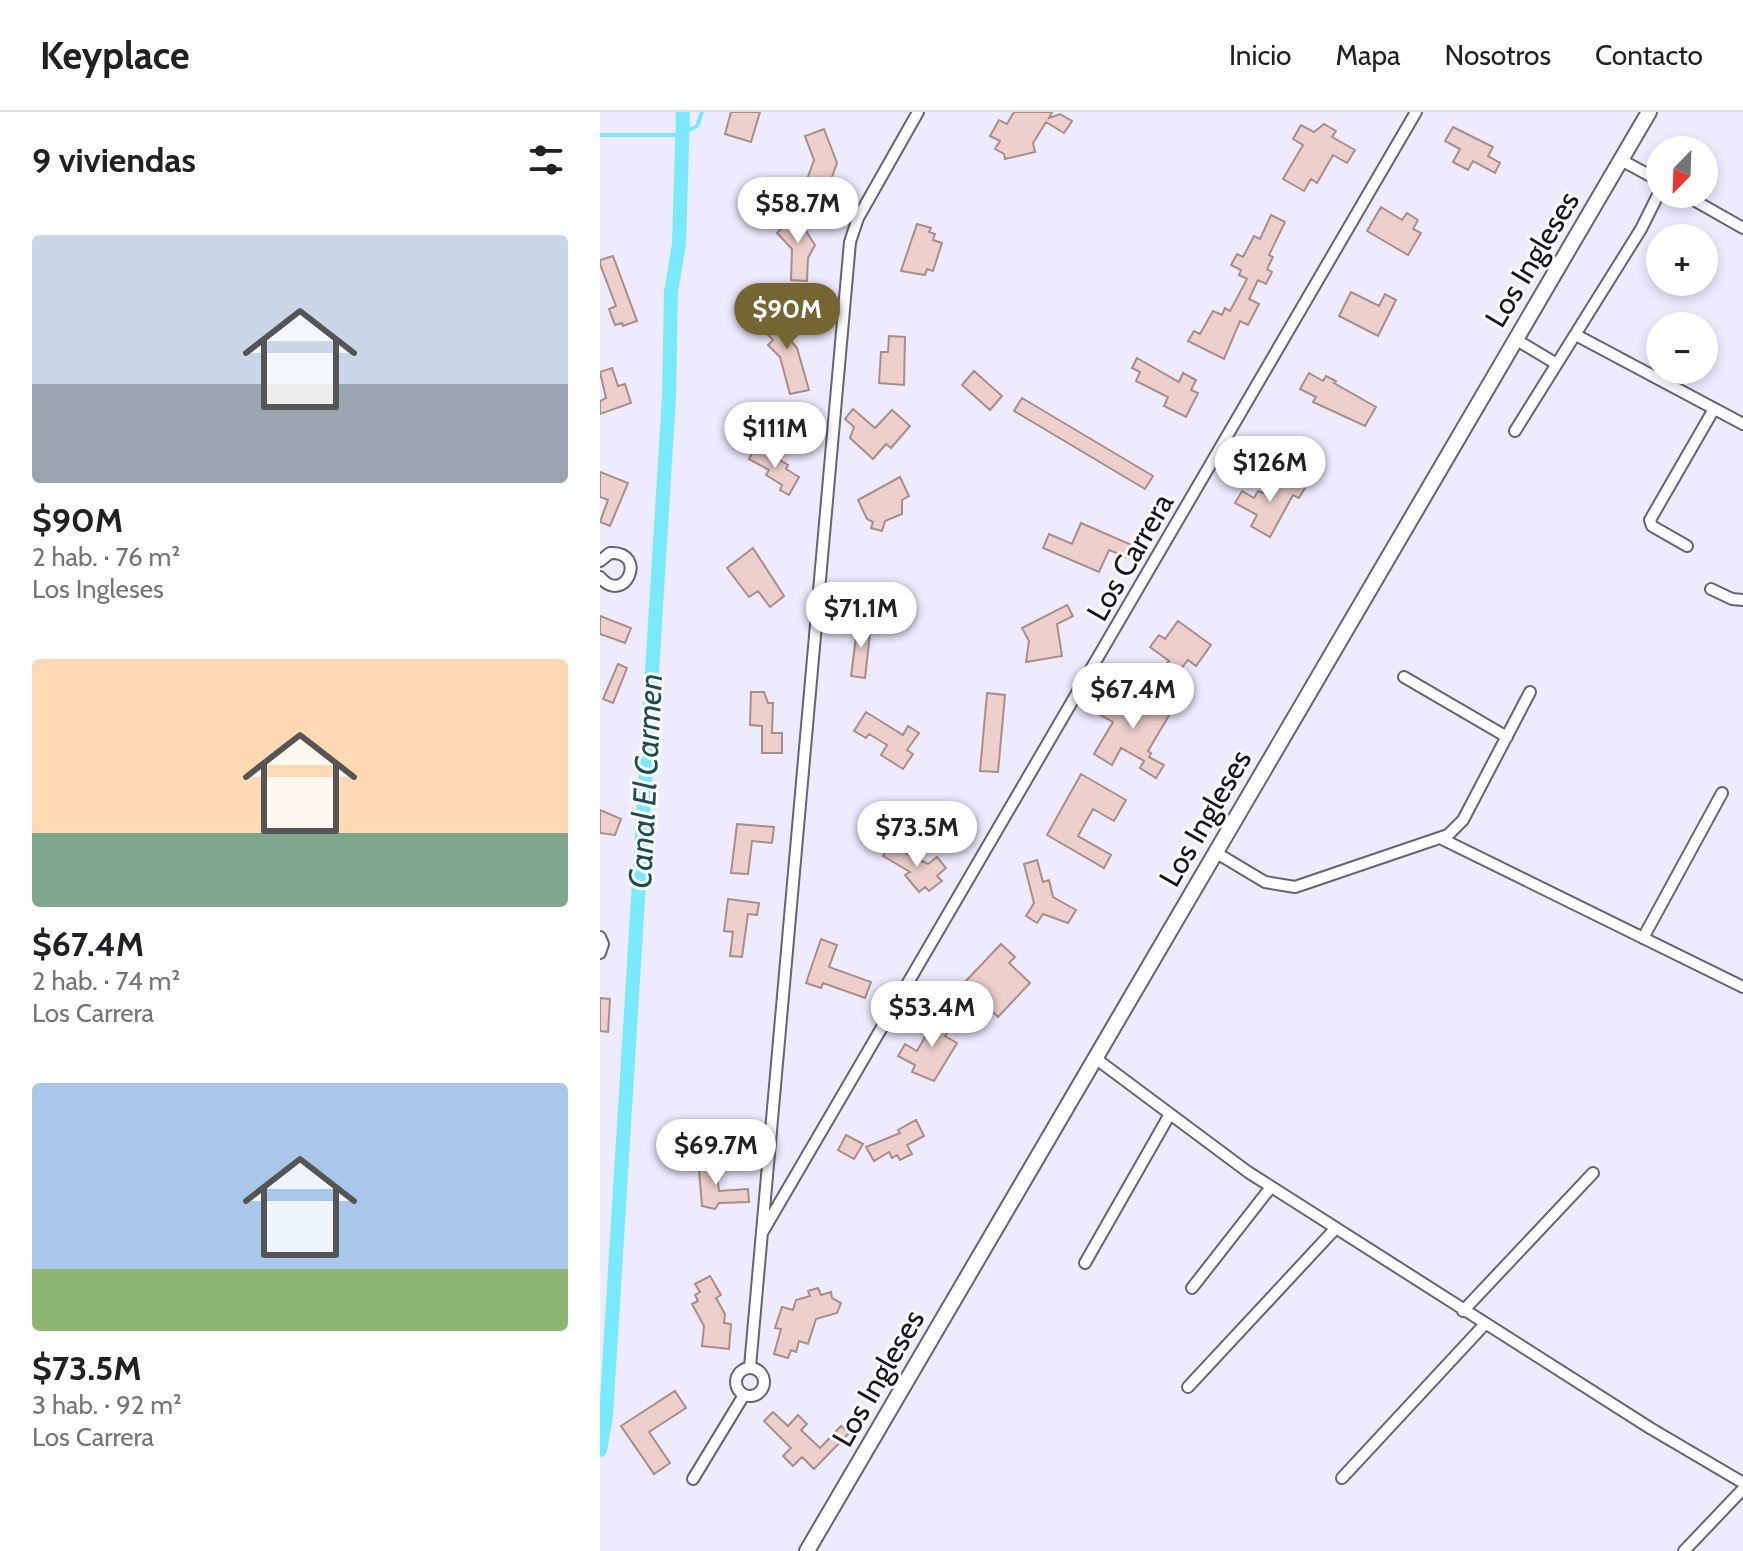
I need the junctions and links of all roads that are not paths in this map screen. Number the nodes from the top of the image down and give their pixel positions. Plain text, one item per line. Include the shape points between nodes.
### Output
1 (918, 112) edge
2 (1416, 112) edge
3 (1649, 112) edge
4 (1621, 160) junction
5 (1646, 173) edge
6 (1652, 208) edge
7 (1708, 208) edge
8 (1743, 228) edge
9 (1576, 335) junction
10 (1515, 339) junction
11 (1555, 363) junction
12 (1714, 409) junction
13 (1743, 424) edge
14 (1515, 431) dead end
15 (1687, 546) dead end
16 (600, 561) edge
17 (600, 577) edge
18 (1711, 589) dead end
19 (1743, 600) edge
20 (1404, 677) dead end
21 (1530, 692) dead end
22 (1507, 737) junction
23 (1722, 793) dead end
24 (1440, 838) junction
25 (1215, 852) junction
26 (600, 937) edge
27 (1643, 938) junction
28 (600, 953) edge
29 (1743, 987) edge
30 (1095, 1058) junction
31 (1170, 1114) junction
32 (1593, 1173) dead end
33 (1271, 1187) junction
34 (1336, 1228) junction
35 (762, 1233) junction
36 (1085, 1263) dead end
37 (1192, 1288) dead end
38 (1463, 1311) junction
39 (1485, 1324) junction
40 (750, 1367) junction
41 (1188, 1387) dead end
42 (744, 1395) junction
43 (1342, 1478) dead end
44 (693, 1479) dead end
45 (1742, 1482) edge
46 (807, 1551) edge
47 (1684, 1551) edge

1 - 35 street via 858,218 850,242
2 - 35 street, Los Carrera
3 - 4 street, Los Ingleses
4 - 5 street
4 - 10 street, Los Ingleses
6 - 9 street
7 - 8 street
9 - 11 street
9 - 12 street
10 - 11 street
10 - 25 street, Los Ingleses
11 - 14 street
12 - 13 street
12 - 15 street via 1650,520
16 - 17 street via 621,553 631,571 617,585
18 - 19 street
20 - 22 street
21 - 22 street
22 - 24 street via 1463,820
23 - 27 street
24 - 25 street via 1295,887 1265,882
24 - 27 street
25 - 30 street, Los Ingleses
26 - 28 street
27 - 29 street
30 - 31 street
30 - 46 street, Los Ingleses
31 - 33 street
31 - 36 street
32 - 38 street
33 - 34 street
33 - 37 street
34 - 38 street
34 - 41 street
35 - 40 street
38 - 39 street
39 - 43 street
39 - 45 street
40 - 42 street via 736,1377
40 - 42 street via 762,1375 764,1385 754,1396
42 - 44 street
45 - 47 street

